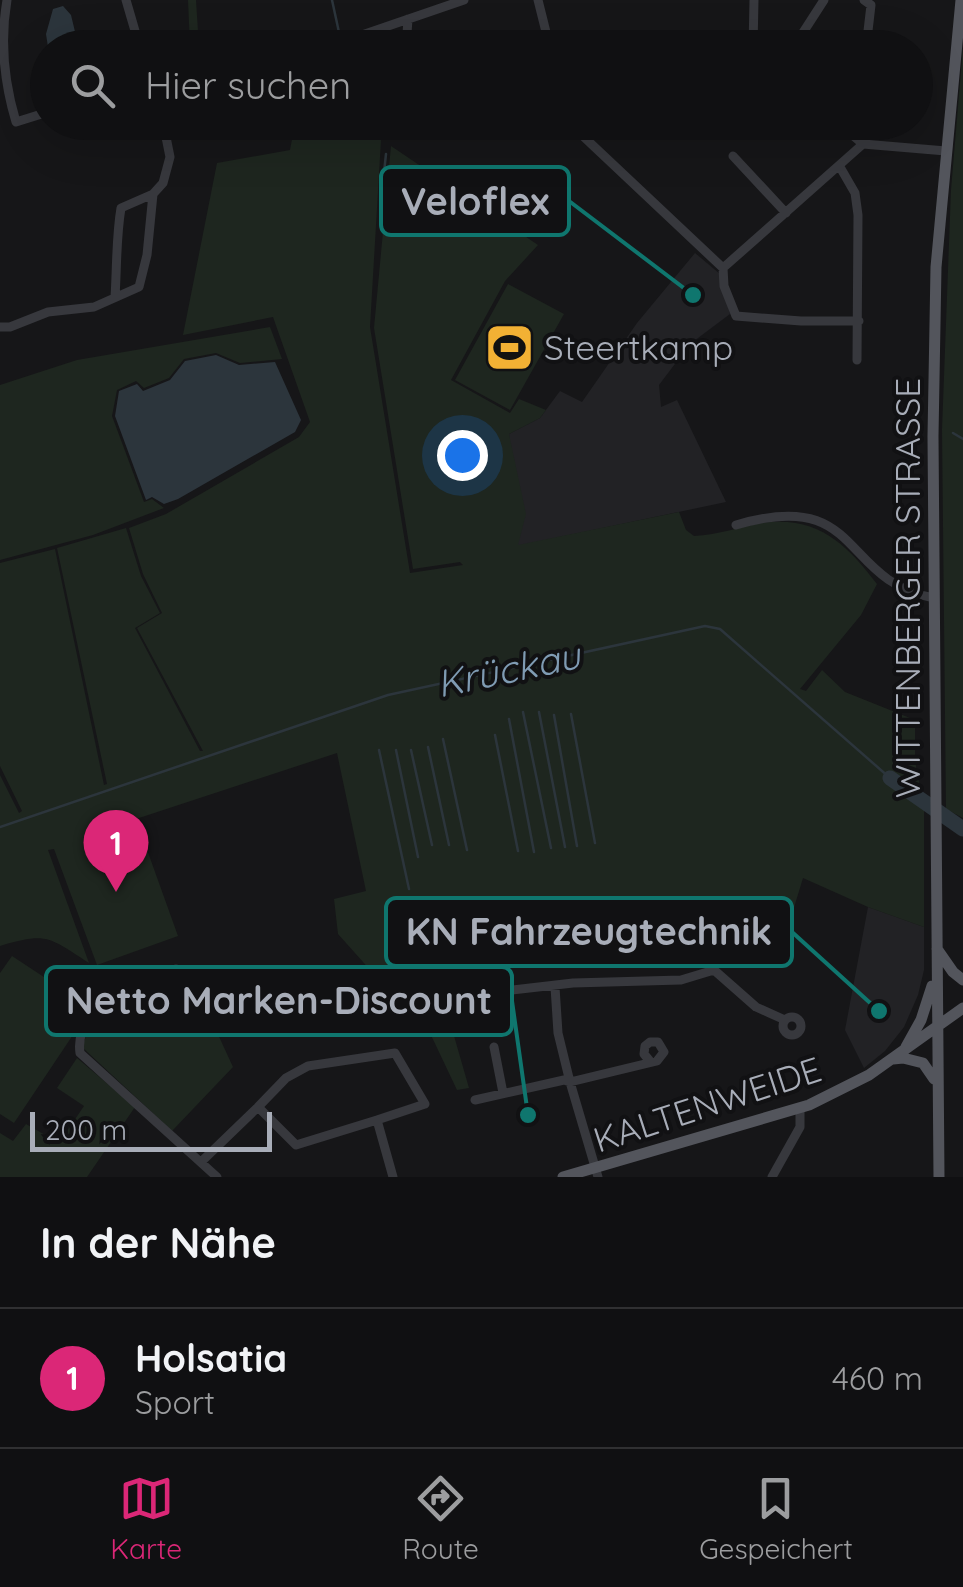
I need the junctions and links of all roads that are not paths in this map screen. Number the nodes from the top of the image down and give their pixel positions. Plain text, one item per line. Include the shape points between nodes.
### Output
1 (7, 0) edge
2 (126, 0) edge
3 (464, 0) edge
4 (538, 0) edge
5 (754, 0) edge
6 (824, 0) edge
7 (864, 0) edge
8 (960, 0) edge
9 (408, 19) junction
10 (135, 30) edge
11 (376, 30) edge
12 (407, 30) edge
13 (546, 30) edge
14 (753, 30) edge
15 (805, 30) edge
16 (868, 30) edge
17 (30, 118) edge
18 (166, 140) edge
19 (587, 140) edge
20 (858, 140) edge
21 (863, 144) junction
22 (946, 152) junction
23 (734, 156) dead end
24 (840, 166) junction
25 (153, 194) junction
26 (786, 214) junction
27 (723, 268) junction
28 (115, 296) junction
29 (859, 321) junction
30 (0, 327) edge
31 (857, 360) dead end
32 (736, 525) dead end
33 (934, 598) junction
34 (936, 947) junction
35 (176, 969) dead end
36 (936, 972) junction
37 (963, 980) edge
38 (556, 987) junction
39 (452, 997) dead end
40 (963, 1008) edge
41 (785, 1020) dead end
42 (937, 1026) junction
43 (494, 1047) dead end
44 (904, 1050) junction
45 (892, 1059) junction
46 (649, 1060) dead end
47 (570, 1082) junction
48 (938, 1088) junction
49 (503, 1093) junction
50 (475, 1100) dead end
51 (258, 1107) junction
52 (800, 1108) junction
53 (377, 1120) junction
54 (201, 1162) junction
55 (597, 1173) edge
56 (217, 1177) edge
57 (392, 1177) edge
58 (563, 1177) edge
59 (772, 1177) edge
60 (939, 1177) edge

1 - 17 street via 6,90 16,122
2 - 10 street
3 - 9 street
4 - 13 street
5 - 14 street
6 - 15 street
7 - 16 street via 871,5
8 - 22 main road, WITTENBERGER STRASSE
9 - 11 street
9 - 12 street
18 - 25 street via 170,157
19 - 27 street
20 - 21 street
21 - 22 street
21 - 24 street
22 - 33 main road, WITTENBERGER STRASSE via 936,267
23 - 26 street
24 - 26 street
24 - 29 street via 858,215
25 - 28 street via 143,280
25 - 28 street via 121,208
26 - 27 street
27 - 29 street via 736,316
28 - 30 street via 94,307
29 - 31 street
32 - 33 street via 771,514 814,518 845,536 889,581
33 - 34 main road, WITTENBERGER STRASSE
34 - 36 main road, WITTENBERGER STRASSE
34 - 37 main road
35 - 54 street via 106,1003 78,1040 80,1053
36 - 42 main road, WITTENBERGER STRASSE
36 - 44 main road
38 - 39 street
38 - 41 street via 682,980 714,970 756,1007
38 - 47 street
40 - 42 main road, KALTENWEIDE
42 - 44 main road, KALTENWEIDE
42 - 48 main road, WITTENBERGER STRASSE
43 - 49 street
44 - 45 main road, KALTENWEIDE
45 - 48 main road via 923,1063
45 - 52 main road, KALTENWEIDE
46 - 47 street
47 - 49 street
47 - 55 street
48 - 60 main road, WITTENBERGER STRASSE
49 - 50 street
51 - 53 street via 296,1145
51 - 53 street via 308,1066 395,1053 424,1104
51 - 54 street
52 - 55 main road, KALTENWEIDE
52 - 59 street via 800,1127
53 - 57 street
54 - 56 street
55 - 58 main road, KALTENWEIDE

